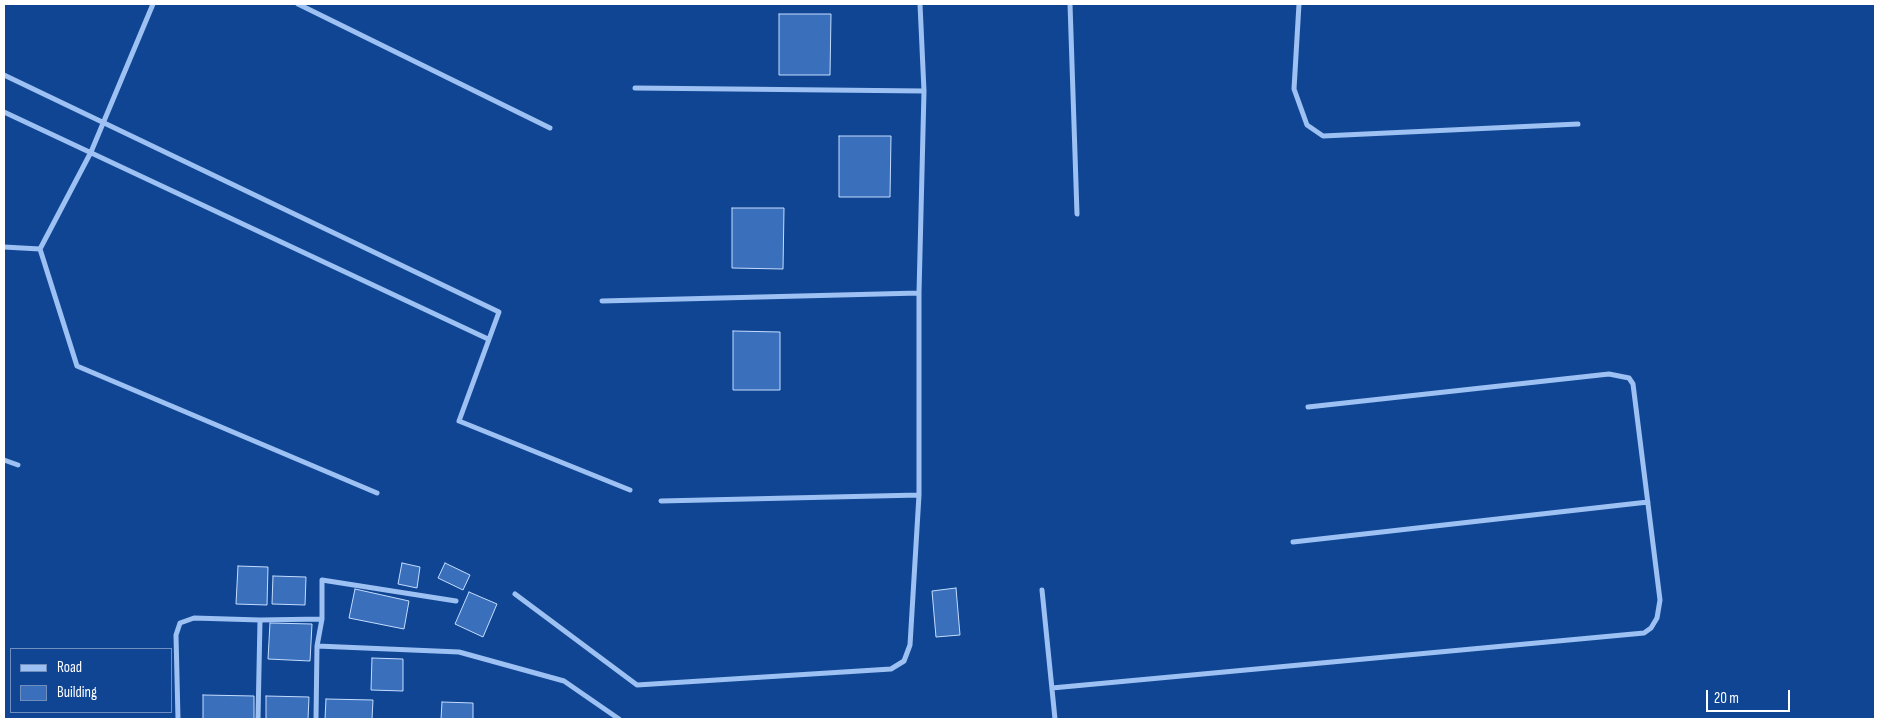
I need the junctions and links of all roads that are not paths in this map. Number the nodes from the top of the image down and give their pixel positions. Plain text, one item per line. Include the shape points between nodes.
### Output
1 (153, 4) edge
2 (298, 4) edge
3 (920, 4) edge
4 (1070, 4) edge
5 (1299, 4) edge
6 (4, 75) edge
7 (635, 88) dead end
8 (924, 91) junction
9 (4, 112) edge
10 (103, 122) junction
11 (1578, 124) dead end
12 (550, 128) dead end
13 (91, 152) junction
14 (1077, 214) dead end
15 (4, 247) edge
16 (40, 250) junction
17 (919, 294) junction
18 (602, 301) dead end
19 (488, 339) junction
20 (1308, 407) dead end
21 (4, 460) edge
22 (18, 465) dead end
23 (630, 490) dead end
24 (376, 493) dead end
25 (919, 496) junction
26 (661, 501) dead end
27 (1648, 502) junction
28 (1293, 542) dead end
29 (1042, 590) dead end
30 (516, 594) dead end
31 (456, 601) dead end
32 (322, 619) junction
33 (260, 620) junction
34 (318, 646) junction
35 (1052, 688) junction
36 (178, 719) edge
37 (258, 719) edge
38 (316, 719) edge
39 (619, 719) edge
40 (1055, 719) edge

1 - 10 street
2 - 12 street
3 - 8 street
4 - 14 street
5 - 11 street via 1294,89 1307,125 1323,136
6 - 10 street
7 - 8 street
8 - 17 street
9 - 13 street
10 - 13 street
10 - 19 street via 499,312
13 - 16 street
13 - 19 street
15 - 16 street
16 - 24 street via 77,366
17 - 18 street
17 - 25 street
19 - 23 street via 460,420
20 - 27 street via 1620,375 1634,384
21 - 22 street
25 - 26 street
25 - 30 street via 910,644 904,660 891,669 637,685
27 - 28 street
27 - 35 street via 1660,600 1657,618 1644,633
29 - 35 street
31 - 32 street via 322,580
32 - 33 street
32 - 34 street
33 - 36 street via 194,618 180,623 176,635
33 - 37 street
34 - 38 street
34 - 39 street via 459,652 564,681
35 - 40 street

